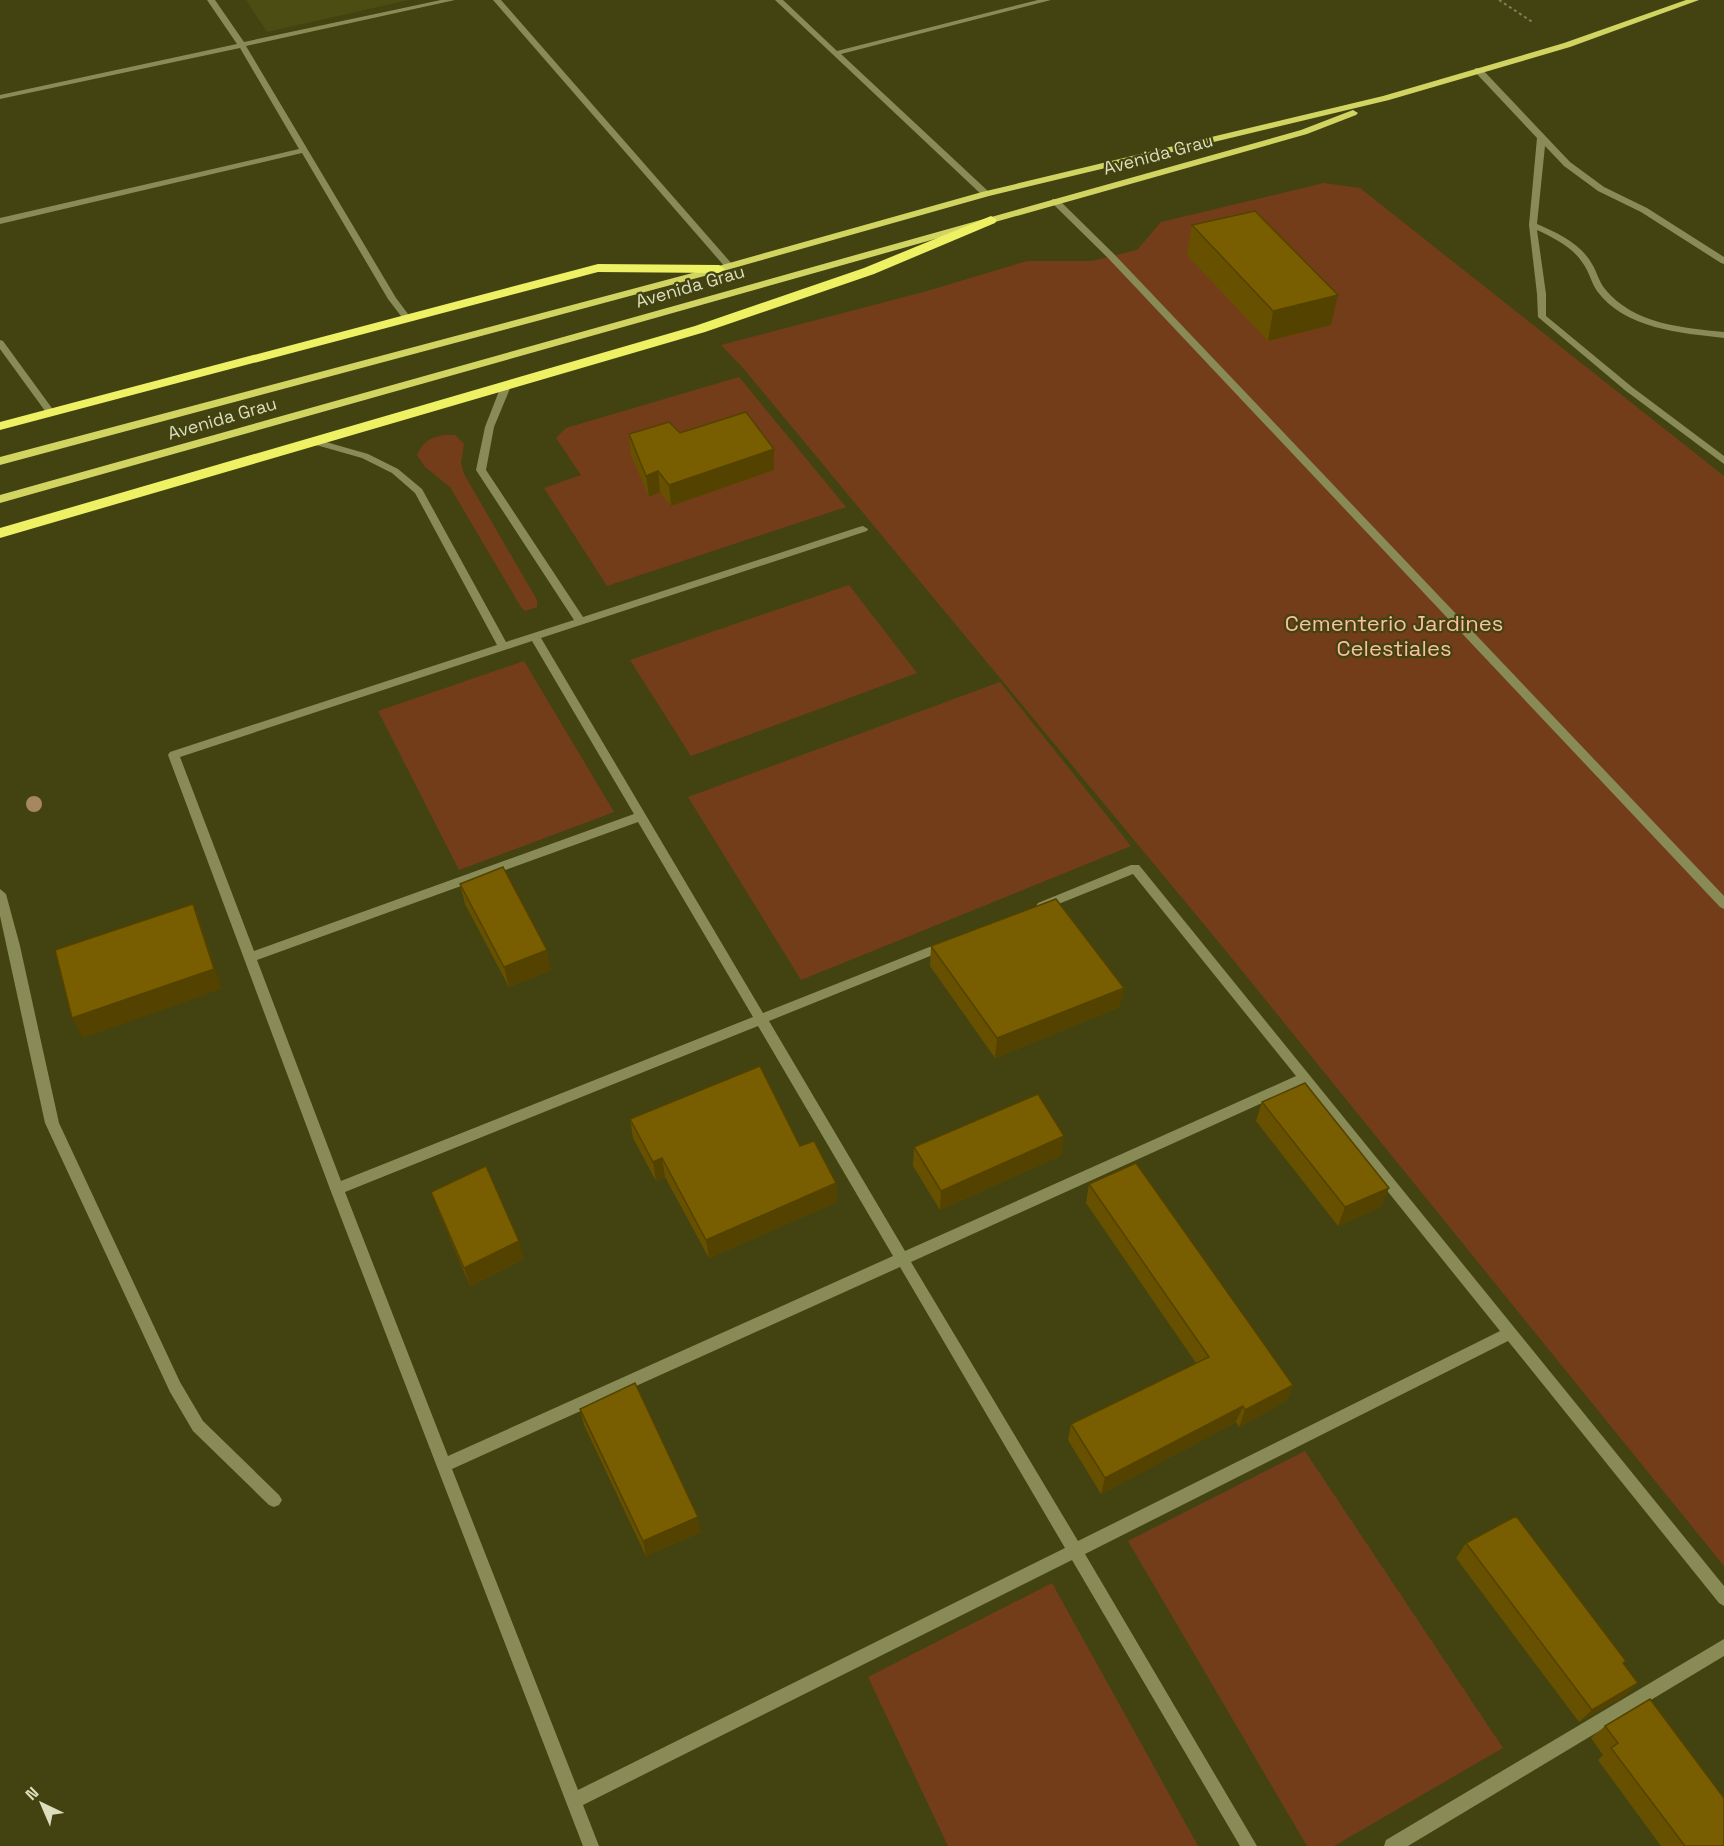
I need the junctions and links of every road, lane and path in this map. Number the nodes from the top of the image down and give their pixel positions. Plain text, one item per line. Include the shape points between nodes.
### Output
1 (210, 0) edge
2 (451, 0) edge
3 (497, 0) edge
4 (779, 0) edge
5 (1047, 0) edge
6 (1695, 0) edge
7 (242, 45) junction
8 (837, 53) junction
9 (1478, 69) junction
10 (0, 97) edge
11 (1386, 98) junction
12 (1541, 138) junction
13 (305, 150) junction
14 (986, 194) junction
15 (1055, 201) junction
16 (991, 220) junction
17 (0, 221) edge
18 (1533, 225) junction
19 (1724, 261) edge
20 (724, 267) junction
21 (407, 318) junction
22 (1724, 334) edge
23 (0, 344) edge
24 (506, 386) junction
25 (51, 413) junction
26 (0, 426) edge
27 (312, 441) junction
28 (0, 461) edge
29 (1724, 461) edge
30 (0, 499) edge
31 (863, 529) dead end
32 (0, 532) edge
33 (581, 622) junction
34 (535, 637) junction
35 (503, 647) junction
36 (641, 816) junction
37 (0, 894) edge
38 (1724, 904) edge
39 (1025, 913) edge
40 (959, 940) edge
41 (252, 957) junction
42 (762, 1020) junction
43 (1305, 1078) junction
44 (337, 1189) junction
45 (903, 1259) junction
46 (1510, 1333) junction
47 (444, 1465) junction
48 (274, 1500) dead end
49 (1075, 1551) junction
50 (1724, 1598) edge
51 (1724, 1647) edge
52 (574, 1801) junction
53 (591, 1846) edge
54 (1249, 1846) edge
55 (1392, 1846) edge

1 - 7 street
2 - 7 street
3 - 20 street
4 - 8 street
5 - 8 street
6 - 9 main road, Avenida Grau via 1567,45
7 - 10 street
7 - 13 street
8 - 14 street
9 - 11 main road, Avenida Grau
9 - 12 street
11 - 14 main road, Avenida Grau
11 - 15 main road, Avenida Grau via 1304,132
12 - 18 street
12 - 19 street via 1601,189 1644,210
13 - 17 street
13 - 21 street
14 - 20 main road, Avenida Grau
15 - 16 main road, Avenida Grau
15 - 38 street
16 - 24 highway via 868,271 700,329
16 - 30 main road, Avenida Grau
18 - 22 street via 1557,235 1585,260 1602,291 1628,312 1651,323
18 - 29 street via 1542,317
20 - 21 highway via 598,267
20 - 28 main road, Avenida Grau
21 - 25 highway
23 - 25 street
24 - 27 highway
24 - 33 street via 483,444 481,470
25 - 26 highway
27 - 32 highway
27 - 35 street via 365,456 396,471 419,490
31 - 33 street
33 - 34 street
34 - 35 street
34 - 36 street
35 - 41 street via 174,755
36 - 41 street
36 - 42 street
37 - 48 street via 52,1124 175,1387 198,1426
39 - 43 street via 1135,868
40 - 42 street
41 - 44 street
42 - 44 street
42 - 45 street
43 - 45 street
43 - 46 street
44 - 47 street
45 - 47 street
45 - 49 street
46 - 49 street
46 - 50 street
47 - 52 street
49 - 52 street
49 - 54 street
51 - 55 street
52 - 53 street

